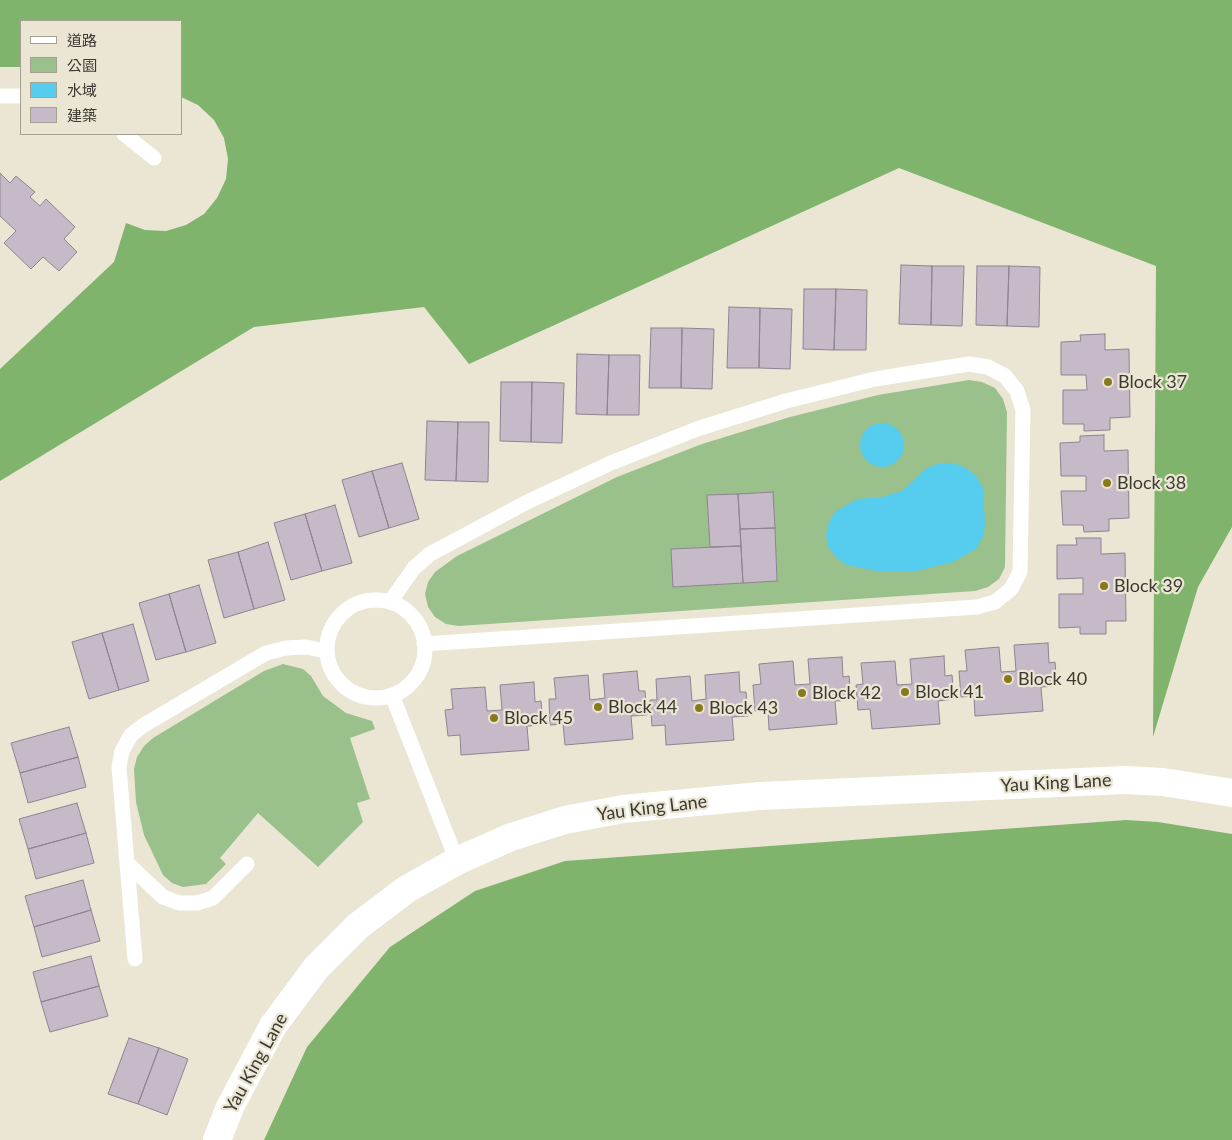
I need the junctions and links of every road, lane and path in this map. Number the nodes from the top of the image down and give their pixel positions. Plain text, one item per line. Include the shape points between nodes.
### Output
1 (0, 96) edge
2 (20, 96) edge
3 (125, 135) edge
4 (154, 158) dead end
5 (390, 602) junction
6 (424, 644) junction
7 (326, 651) junction
8 (392, 695) junction
9 (1232, 794) edge
10 (457, 861) junction
11 (126, 863) junction
12 (247, 864) dead end
13 (135, 959) dead end
14 (217, 1140) edge

1 - 2 lane
3 - 4 lane
5 - 6 lane via 415,619
5 - 6 lane via 414,568 442,547 602,467 697,429 786,401 875,379 969,364 988,367 1005,376 1017,391 1023,410 1020,572 1011,589 995,602 977,607
5 - 7 lane via 360,603 346,611 335,622
6 - 8 lane via 423,663 416,677
7 - 8 lane via 337,679 348,690 377,698
7 - 11 lane via 300,648 266,653 131,735 122,751 119,767
8 - 10 lane
9 - 10 street, Yau King Lane via 1163,782 1126,780 688,802 565,820 510,837
10 - 14 street, Yau King Lane via 406,889 358,926 316,968 273,1026 230,1107
11 - 12 lane via 163,897 179,903 197,903 213,898
11 - 13 lane

